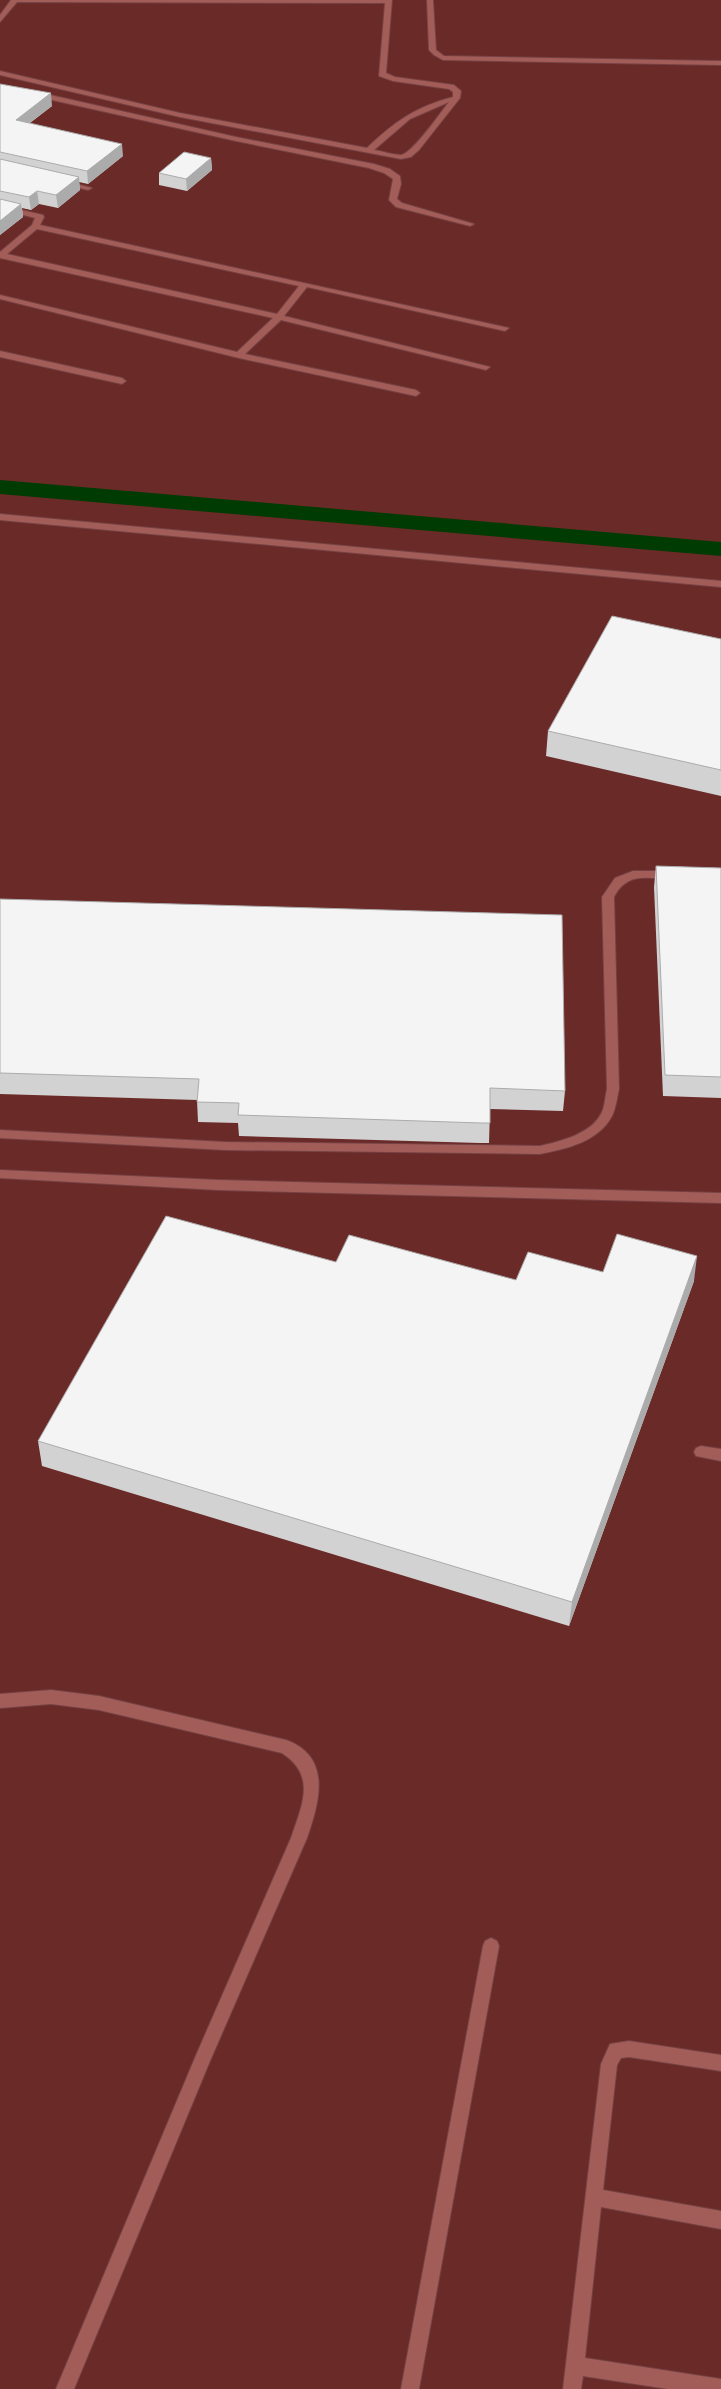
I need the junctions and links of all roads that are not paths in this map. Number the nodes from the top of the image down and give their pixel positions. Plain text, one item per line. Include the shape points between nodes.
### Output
1 (15, 0) edge
2 (389, 0) edge
3 (430, 0) edge
4 (0, 20) edge
5 (721, 63) edge
6 (0, 73) edge
7 (28, 91) edge
8 (456, 98) junction
9 (367, 152) junction
10 (53, 180) edge
11 (88, 188) dead end
12 (0, 207) edge
13 (470, 224) dead end
14 (35, 226) junction
15 (0, 255) edge
16 (304, 284) junction
17 (0, 297) edge
18 (279, 317) junction
19 (504, 328) dead end
20 (0, 354) edge
21 (238, 354) junction
22 (486, 367) dead end
23 (122, 381) dead end
24 (416, 393) dead end
25 (0, 517) edge
26 (721, 584) edge
27 (685, 876) edge
28 (0, 1134) edge
29 (0, 1174) edge
30 (721, 1198) edge
31 (701, 1452) dead end
32 (721, 1455) edge
33 (0, 1701) edge
34 (491, 1946) dead end
35 (721, 2063) edge
36 (596, 2197) junction
37 (721, 2220) edge
38 (576, 2366) junction
39 (721, 2388) edge
40 (65, 2389) edge
41 (410, 2389) edge
42 (572, 2389) edge

1 - 2 street
1 - 4 street
2 - 8 street via 382,74 393,80 451,87 457,91
3 - 5 street via 434,50 444,58
6 - 9 street via 180,115
7 - 13 street via 388,171 397,178 393,200 399,205
8 - 9 street via 409,114
8 - 9 street via 408,155 400,157
10 - 11 street
12 - 14 street via 40,217
14 - 15 street
14 - 16 street
15 - 18 street
16 - 18 street
16 - 19 street
17 - 21 street
18 - 21 street
18 - 22 street
20 - 23 street
21 - 24 street
25 - 26 street
27 - 28 street via 621,877 612,886 608,897 613,1089 606,1115 590,1132 567,1144 540,1150 234,1146
29 - 30 street via 218,1185
31 - 32 street
33 - 40 street via 51,1698 99,1704 286,1747 305,1762 312,1780 309,1807 299,1838
34 - 41 street
35 - 36 street via 629,2048 616,2050 609,2064
36 - 37 street
36 - 38 street
38 - 39 street
38 - 42 street

